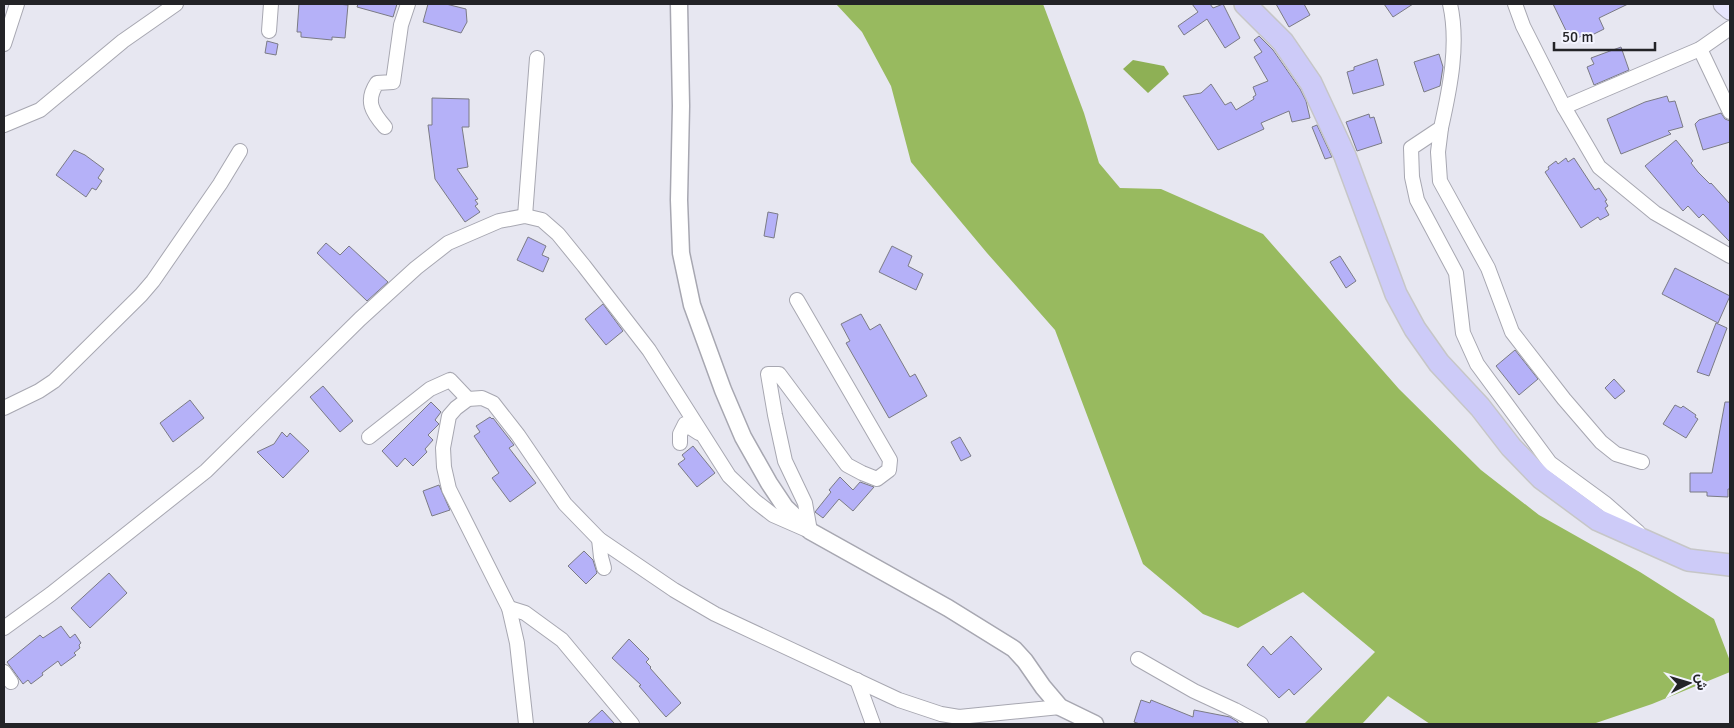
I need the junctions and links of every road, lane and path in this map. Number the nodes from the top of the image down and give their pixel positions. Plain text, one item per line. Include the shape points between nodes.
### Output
1 (17, 4) edge
2 (176, 4) edge
3 (271, 4) edge
4 (408, 4) edge
5 (679, 4) edge
6 (1245, 4) edge
7 (1450, 4) edge
8 (1515, 4) edge
9 (1723, 4) edge
10 (1730, 10) edge
11 (1730, 28) edge
12 (269, 31) dead end
13 (4, 44) edge
14 (1700, 49) junction
15 (537, 58) dead end
16 (1564, 108) junction
17 (1730, 112) edge
18 (4, 126) edge
19 (385, 127) dead end
20 (1441, 128) junction
21 (240, 151) dead end
22 (526, 216) junction
23 (1730, 256) edge
24 (797, 300) dead end
25 (468, 399) junction
26 (4, 408) edge
27 (702, 435) junction
28 (369, 437) dead end
29 (680, 443) dead end
30 (1642, 462) dead end
31 (810, 531) junction
32 (599, 539) junction
33 (1652, 544) junction
34 (1730, 565) edge
35 (604, 568) dead end
36 (509, 608) junction
37 (4, 628) edge
38 (1138, 660) dead end
39 (856, 680) junction
40 (1060, 706) junction
41 (526, 724) edge
42 (632, 724) edge
43 (873, 724) edge
44 (1095, 724) edge
45 (1261, 724) edge

1 - 13 street
2 - 18 street via 123,41 40,110
3 - 12 street
4 - 19 street via 401,25 393,82 377,83 371,92 372,112
5 - 31 street via 679,200 682,253 692,306 743,437 785,508
6 - 33 main road via 1283,42 1312,83 1345,156 1396,294 1439,363 1541,478 1598,520
7 - 20 street via 1453,40 1450,88
8 - 16 street
9 - 10 main road
11 - 14 street
14 - 16 street
14 - 17 street
15 - 22 street
16 - 23 street via 1599,167 1655,213
20 - 30 street via 1438,152 1440,181 1488,268 1512,332 1601,442 1616,454
20 - 33 street via 1411,148 1412,177 1417,200 1456,273 1462,333 1477,364 1550,463 1606,504
21 - 26 street via 141,295 54,381
22 - 27 street via 542,220 584,266 648,350
22 - 37 street via 499,221 448,243 416,268 206,471
24 - 31 street via 890,460 889,470 877,479 847,465 779,374 768,374 785,461 805,503
25 - 28 street via 450,380 430,389
25 - 32 street via 482,398 493,403 565,504
25 - 36 street via 450,416 442,448 444,467 452,496
27 - 29 street via 685,424
27 - 31 street via 729,476 756,501 773,515
31 - 40 street via 1014,649
32 - 35 street
32 - 39 street via 715,614
33 - 34 main road via 1688,560
36 - 41 street via 517,643
36 - 42 street via 525,613 562,640
38 - 45 street
39 - 40 street via 899,700 959,717
39 - 43 street
40 - 44 street

